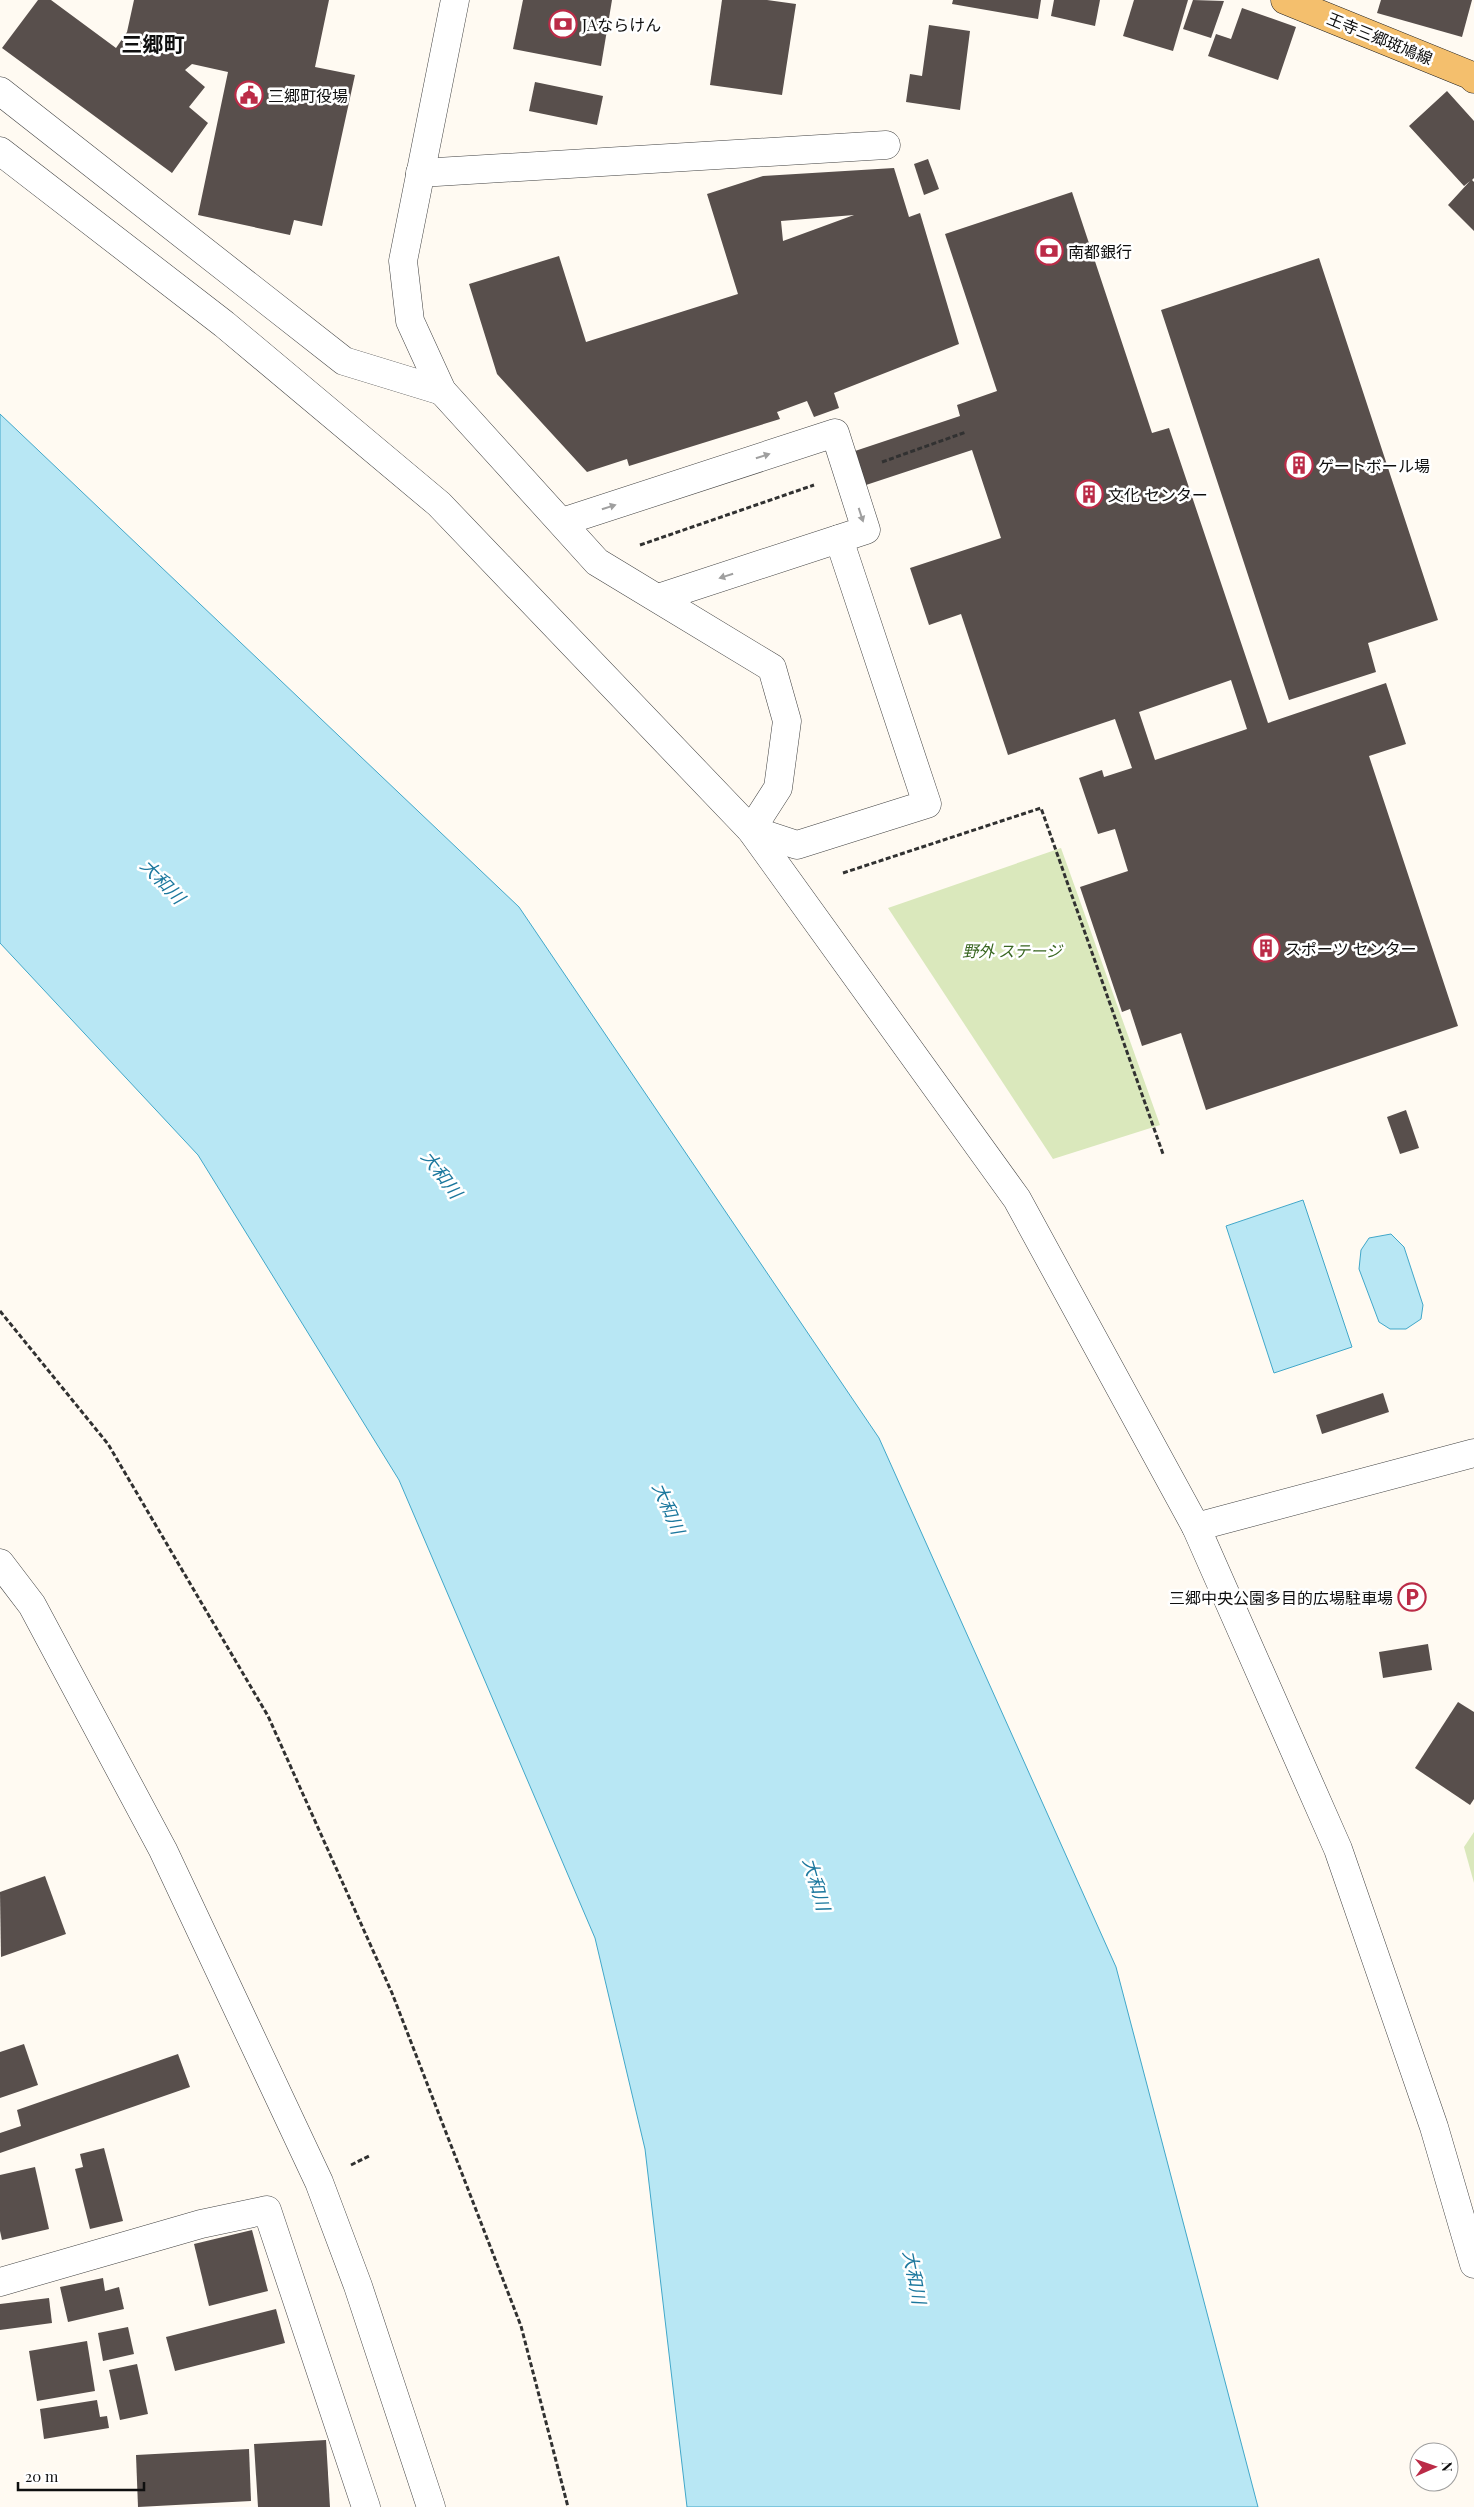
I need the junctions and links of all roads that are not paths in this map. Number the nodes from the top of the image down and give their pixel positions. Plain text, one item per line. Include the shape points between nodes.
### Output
1 (455, 0) edge
2 (1285, 0) edge
3 (1474, 79) edge
4 (0, 90) edge
5 (886, 145) dead end
6 (0, 151) edge
7 (420, 173) junction
8 (442, 391) junction
9 (562, 522) junction
10 (839, 539) junction
11 (658, 598) junction
12 (751, 830) junction
13 (1474, 1453) edge
14 (1196, 1527) junction
15 (0, 1563) edge
16 (1474, 2264) edge
17 (0, 2282) edge
18 (366, 2507) edge
19 (431, 2507) edge

1 - 7 street
2 - 3 main road, 王寺三郷斑鳩線
4 - 8 street via 344,361
5 - 7 street
6 - 12 street via 224,324 439,504
7 - 8 street via 402,260 410,321
8 - 9 street
9 -> 10 street via 835,433 866,530
9 - 11 street via 598,562
10 -> 11 street
10 - 12 street via 927,804 797,844
11 - 12 street via 772,668 787,721 778,788
12 - 14 street via 1017,1200
13 - 14 street
14 - 16 street via 1338,1849 1434,2127
15 - 19 street via 32,1605 163,1850 319,2182 358,2286
17 - 18 street via 201,2224 267,2210

